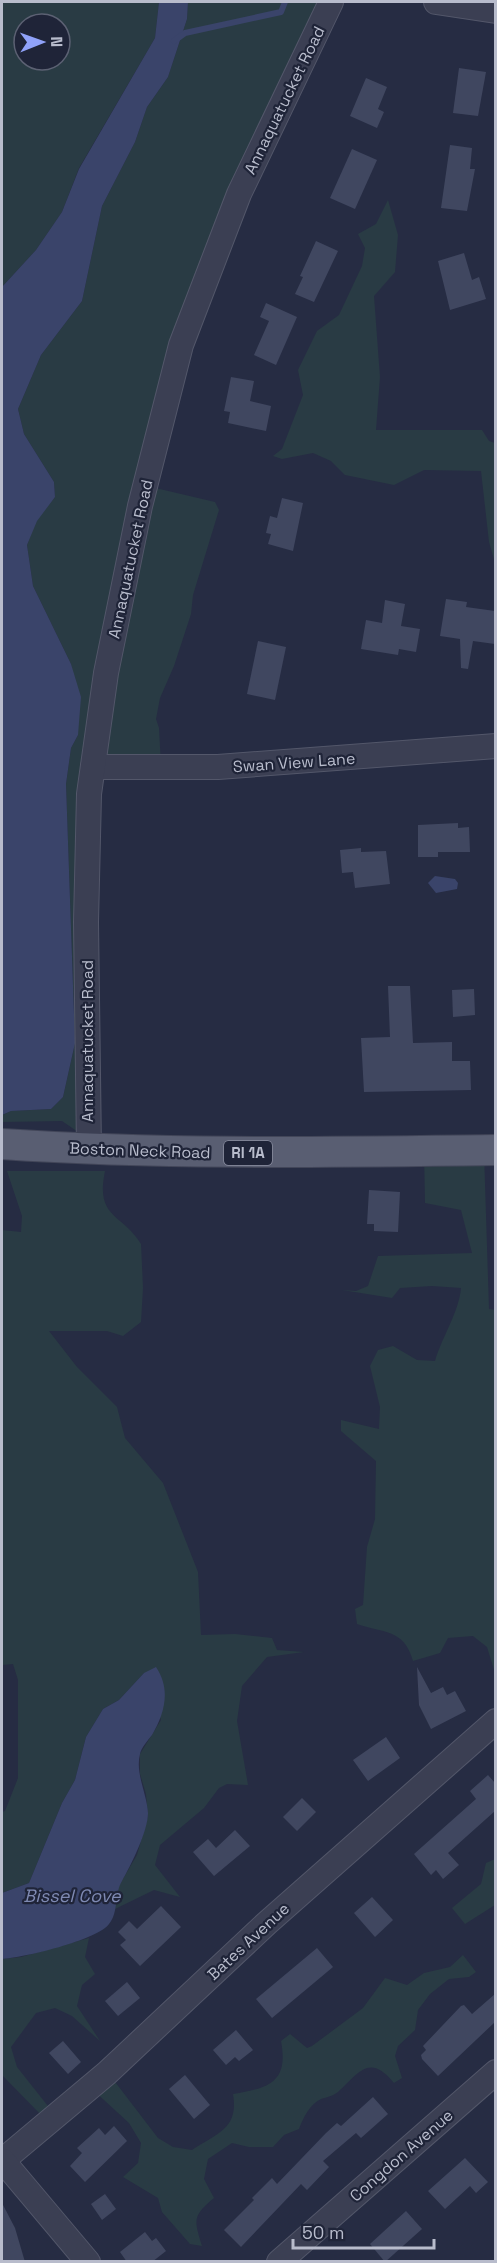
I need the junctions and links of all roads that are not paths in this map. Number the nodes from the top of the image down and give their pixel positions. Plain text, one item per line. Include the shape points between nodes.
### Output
1 (331, 2) edge
2 (436, 2) edge
3 (495, 11) edge
4 (495, 745) edge
5 (93, 767) junction
6 (2, 1144) edge
7 (89, 1150) junction
8 (495, 1150) edge
9 (495, 1721) edge
10 (495, 2072) edge
11 (2, 2161) edge
12 (88, 2262) edge
13 (279, 2262) edge

1 - 5 street, Annaquatucket Road via 238,194 181,345 140,506 106,674
2 - 3 street
4 - 5 street, Swan View Lane via 218,767
5 - 7 street, Annaquatucket Road via 86,922
6 - 7 main road, Boston Neck Road / RI 1A
7 - 8 main road, Boston Neck Road / RI 1A
9 - 11 street, Bates Avenue via 267,1923 107,2073
10 - 13 street, Congdon Avenue
11 - 12 street

